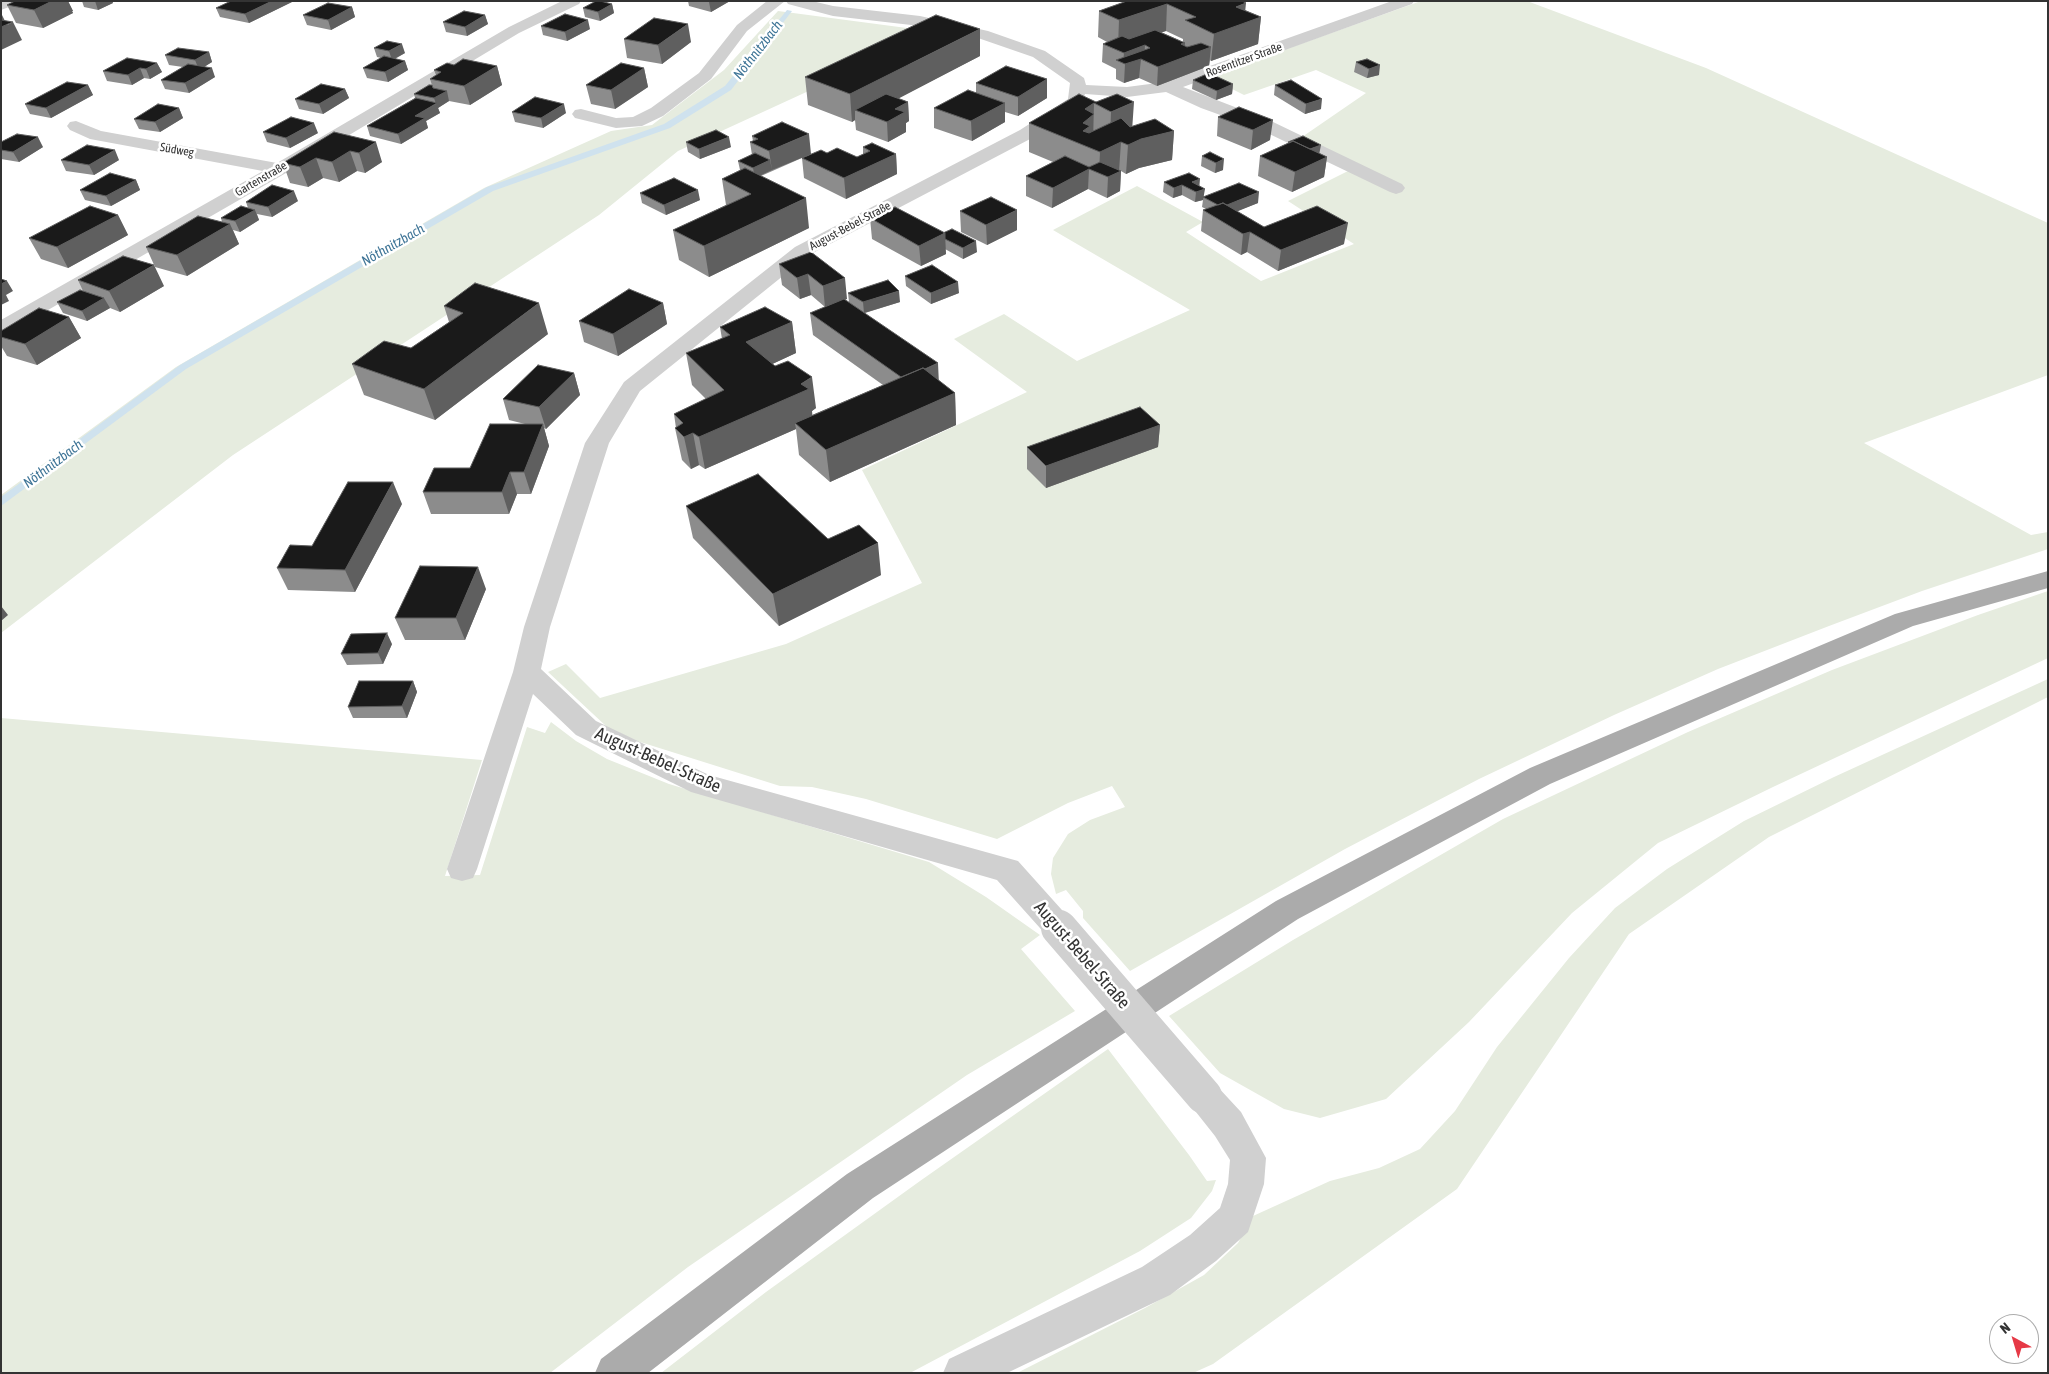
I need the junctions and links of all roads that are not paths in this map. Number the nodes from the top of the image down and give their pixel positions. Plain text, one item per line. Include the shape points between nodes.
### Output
1 (12, 1) edge
2 (574, 1) edge
3 (778, 1) edge
4 (794, 1) edge
5 (1407, 1) edge
6 (1, 6) edge
7 (1168, 87) junction
8 (1077, 89) junction
9 (581, 114) dead end
10 (76, 126) dead end
11 (280, 169) junction
12 (1396, 188) dead end
13 (1, 329) edge
14 (2048, 579) edge
15 (527, 672) junction
16 (462, 869) dead end
17 (615, 1373) edge
18 (963, 1373) edge

1 - 6 street
2 - 11 street, Gartenstraße via 514,30
3 - 9 street via 742,28 705,76 657,112 636,122 616,123
4 - 8 street via 833,11 920,21 982,34 1039,54 1078,81
5 - 7 street, Rosentitzer Straße
7 - 8 street, Rosentitzer Straße via 1127,92
7 - 12 street via 1265,125
8 - 15 street, August-Bebel-Straße via 1076,101 1026,134 802,251 632,387 597,443 537,627
10 - 11 street, Südweg via 96,135
11 - 13 street, Gartenstraße
14 - 17 main road via 1904,620 1540,776 1287,910 860,1186
15 - 16 street, August-Bebel-Straße
15 - 18 street, August-Bebel-Straße, bridge via 586,728 701,784 1007,870 1228,1124 1248,1158 1246,1184 1235,1219 1203,1248 1156,1281

